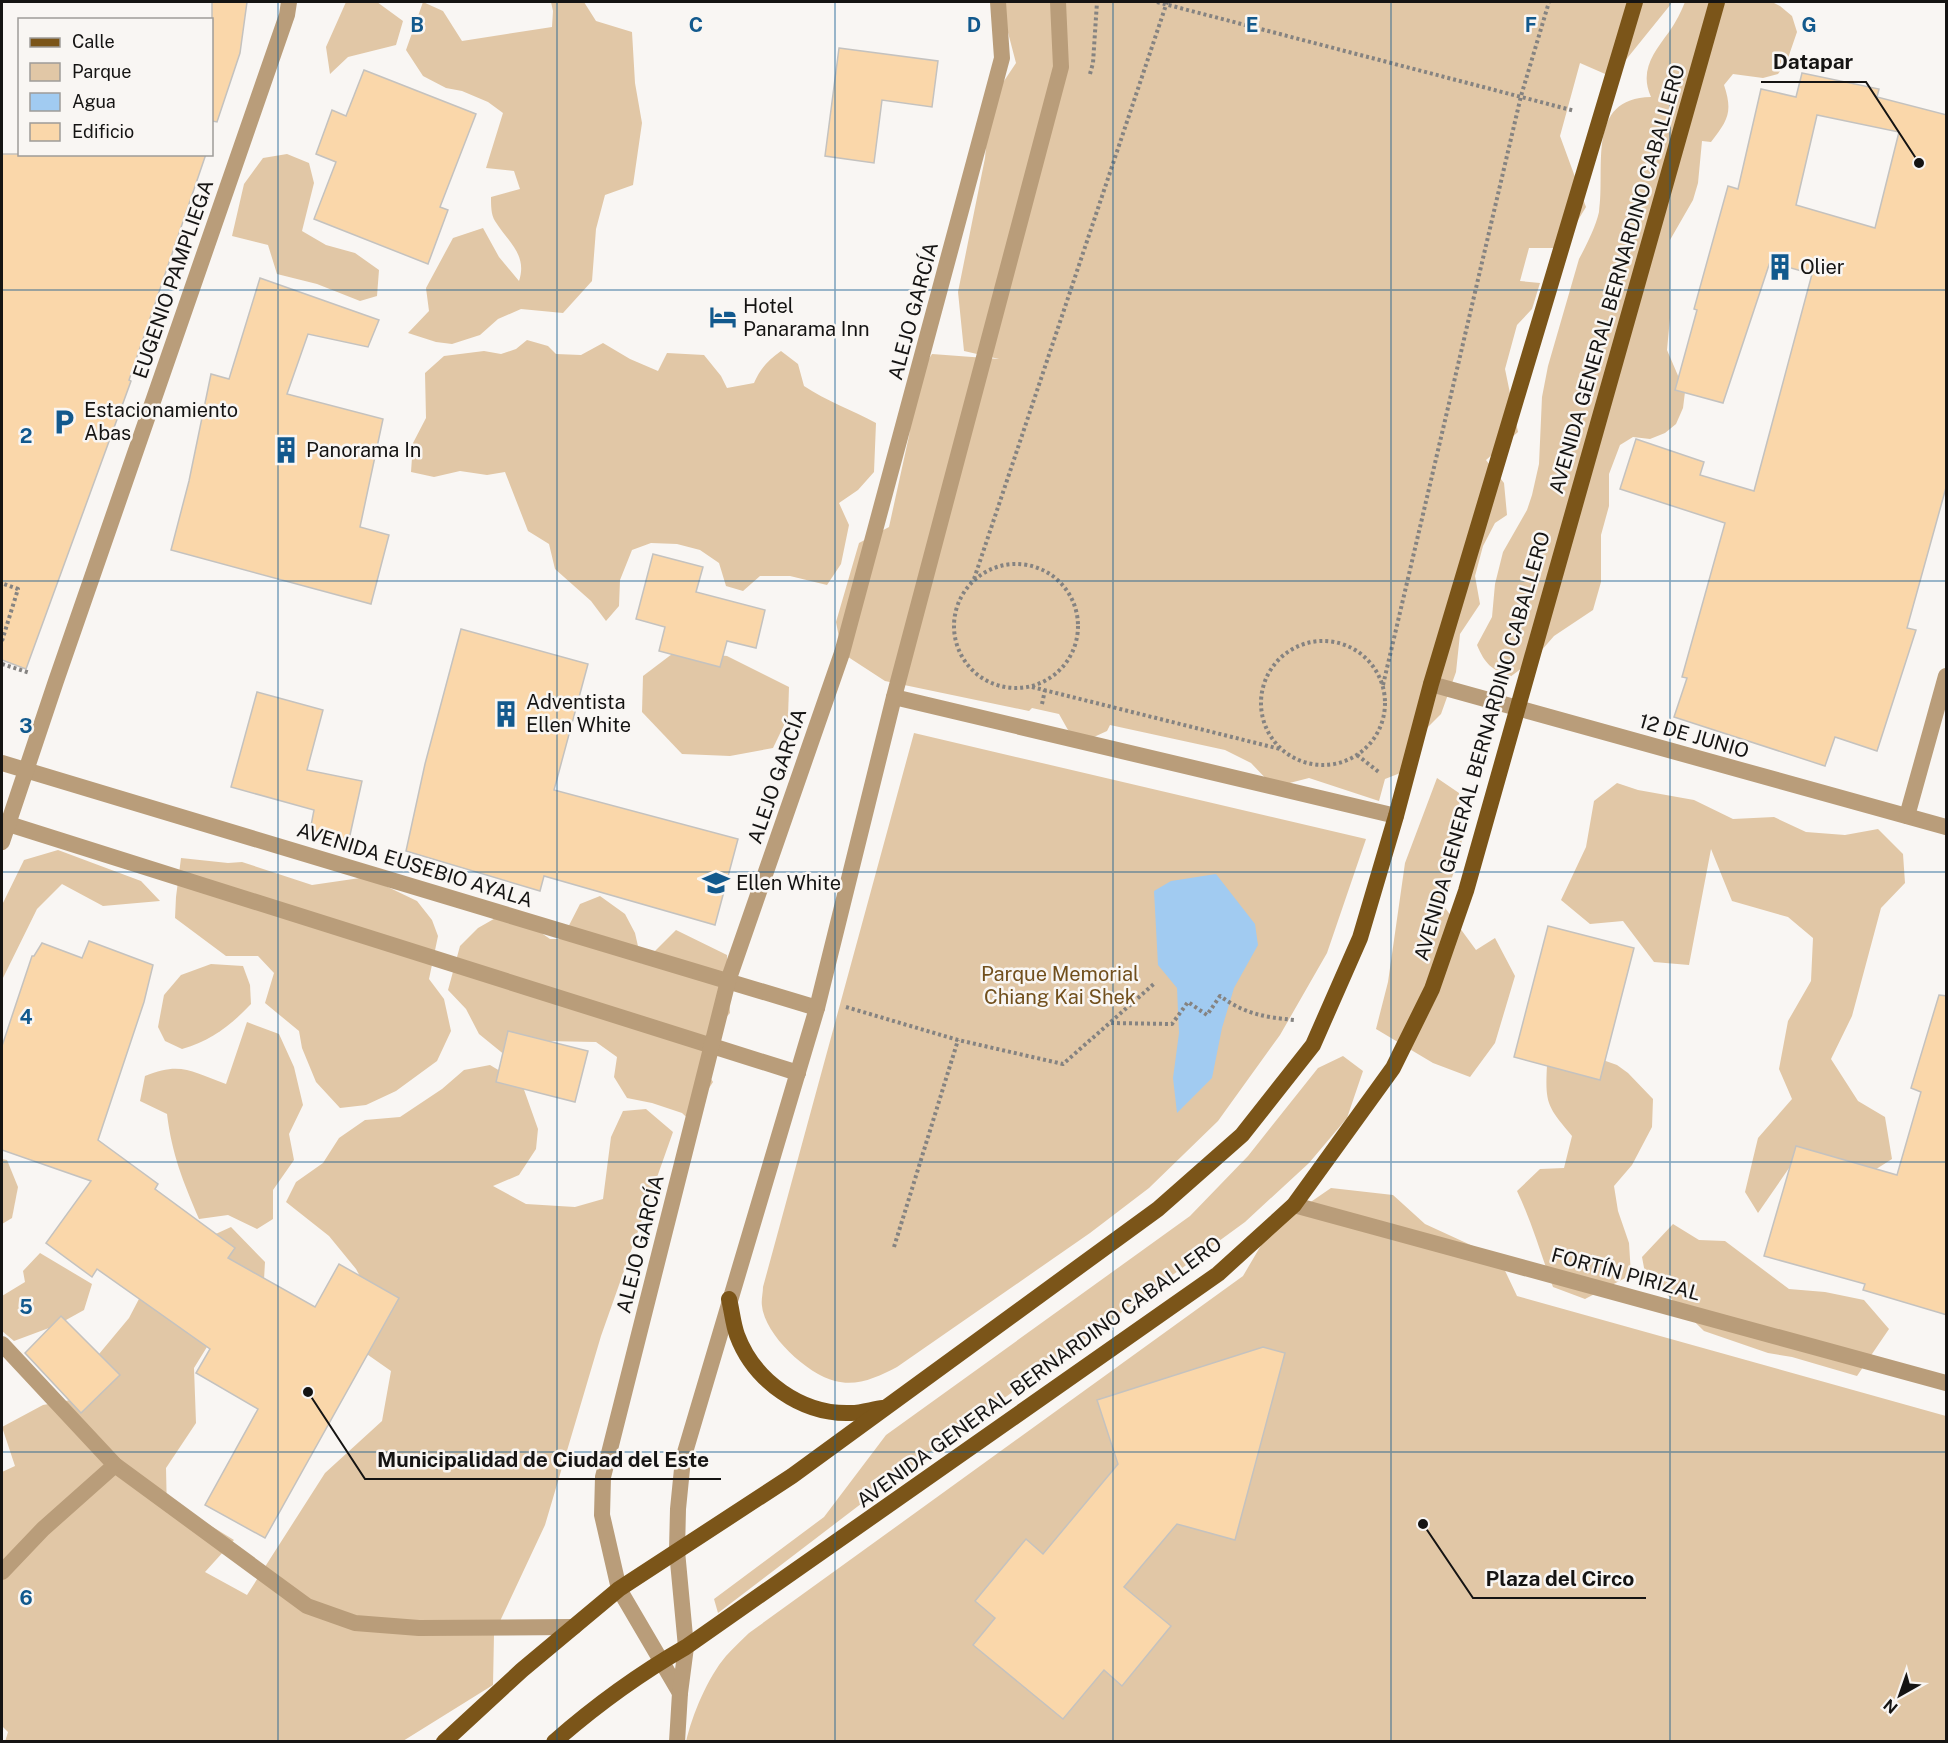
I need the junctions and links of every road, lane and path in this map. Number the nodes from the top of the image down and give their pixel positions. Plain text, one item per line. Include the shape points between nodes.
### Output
1 (289, 2) edge
2 (998, 2) edge
3 (1058, 2) edge
4 (1157, 2) edge
5 (1549, 2) edge
6 (1635, 2) edge
7 (1717, 2) edge
8 (1166, 3) edge
9 (1521, 96) junction
10 (1599, 117) junction
11 (974, 579) junction
12 (4, 584) dead end
13 (2, 641) edge
14 (1947, 676) edge
15 (1431, 684) junction
16 (1383, 685) junction
17 (1032, 687) junction
18 (894, 697) junction
19 (1516, 708) junction
20 (1281, 750) junction
21 (2, 763) edge
22 (25, 770) junction
23 (1396, 816) junction
24 (1906, 816) junction
25 (4, 823) edge
26 (1947, 827) edge
27 (2, 842) edge
28 (728, 981) junction
29 (1155, 983) dead end
30 (818, 1003) junction
31 (1301, 1021) dead end
32 (1110, 1023) junction
33 (958, 1040) junction
34 (712, 1046) junction
35 (798, 1073) junction
36 (1294, 1205) junction
37 (894, 1247) dead end
38 (729, 1299) junction
39 (2, 1344) edge
40 (1947, 1383) edge
41 (887, 1407) junction
42 (115, 1465) junction
43 (677, 1551) junction
44 (2, 1572) edge
45 (620, 1589) junction
46 (574, 1627) junction
47 (686, 1647) junction
48 (662, 1661) junction
49 (680, 1693) junction
50 (444, 1742) edge
51 (554, 1742) edge
52 (677, 1742) edge

1 - 22 street, EUGENIO PAMPLIEGA
2 - 28 street, ALEJO GARCÍA via 1002,58 842,653
3 - 18 street via 1061,67
4 - 8 path
5 - 9 path
6 - 10 main road
7 - 19 main road, AVENIDA GENERAL BERNARDINO CABALLERO
8 - 9 path
8 - 11 path
9 - 10 path
9 - 16 path
10 - 15 main road
11 - 17 path via 961,596 954,615 954,636 961,657 974,673 992,684 1011,689
11 - 17 path via 993,567 1014,563 1035,566 1053,576 1077,608 1075,648 1065,666
12 - 13 path via 18,589
14 - 24 street
15 - 19 street, 12 DE JUNIO
15 - 23 main road
16 - 20 path via 1386,705 1382,725 1372,743 1357,755 1339,764 1318,766
16 - 20 path via 1374,666 1342,642 1320,640 1300,644 1281,655 1268,671 1261,691 1261,713 1268,733
17 - 20 path
18 - 23 street
18 - 30 street
19 - 24 street, 12 DE JUNIO
19 - 36 main road, AVENIDA GENERAL BERNARDINO CABALLERO via 1466,891 1432,989 1393,1068
21 - 22 street, AVENIDA EUSEBIO AYALA
22 - 25 street, EUGENIO PAMPLIEGA
22 - 28 street, AVENIDA EUSEBIO AYALA
23 - 41 main road via 1360,938 1313,1045 1242,1135 1158,1209
24 - 26 street, 12 DE JUNIO
25 - 27 street, EUGENIO PAMPLIEGA
25 - 34 street
28 - 30 street, AVENIDA EUSEBIO AYALA
28 - 34 street, ALEJO GARCÍA
29 - 32 path
30 - 33 path
30 - 35 street
31 - 32 path via 1238,1009 1220,996 1207,1016 1188,1002 1172,1023
32 - 33 path via 1063,1064
33 - 37 path
34 - 35 street
34 - 45 street, ALEJO GARCÍA via 603,1477 602,1515
35 - 38 street
36 - 40 street, FORTÍN PIRIZAL
36 - 47 main road, AVENIDA GENERAL BERNARDINO CABALLERO via 1218,1274
38 - 41 main road via 737,1335 754,1367 781,1392 814,1408 851,1413
38 - 43 street via 683,1459
39 - 42 street
41 - 43 main road via 792,1476
42 - 44 street via 43,1529
42 - 46 street via 307,1606 355,1623 418,1628
43 - 45 main road
43 - 47 street
45 - 46 main road
45 - 48 street, ALEJO GARCÍA
46 - 50 main road
47 - 48 main road, AVENIDA GENERAL BERNARDINO CABALLERO
47 - 49 street
48 - 49 street, ALEJO GARCÍA
48 - 51 main road, AVENIDA GENERAL BERNARDINO CABALLERO
49 - 52 street

